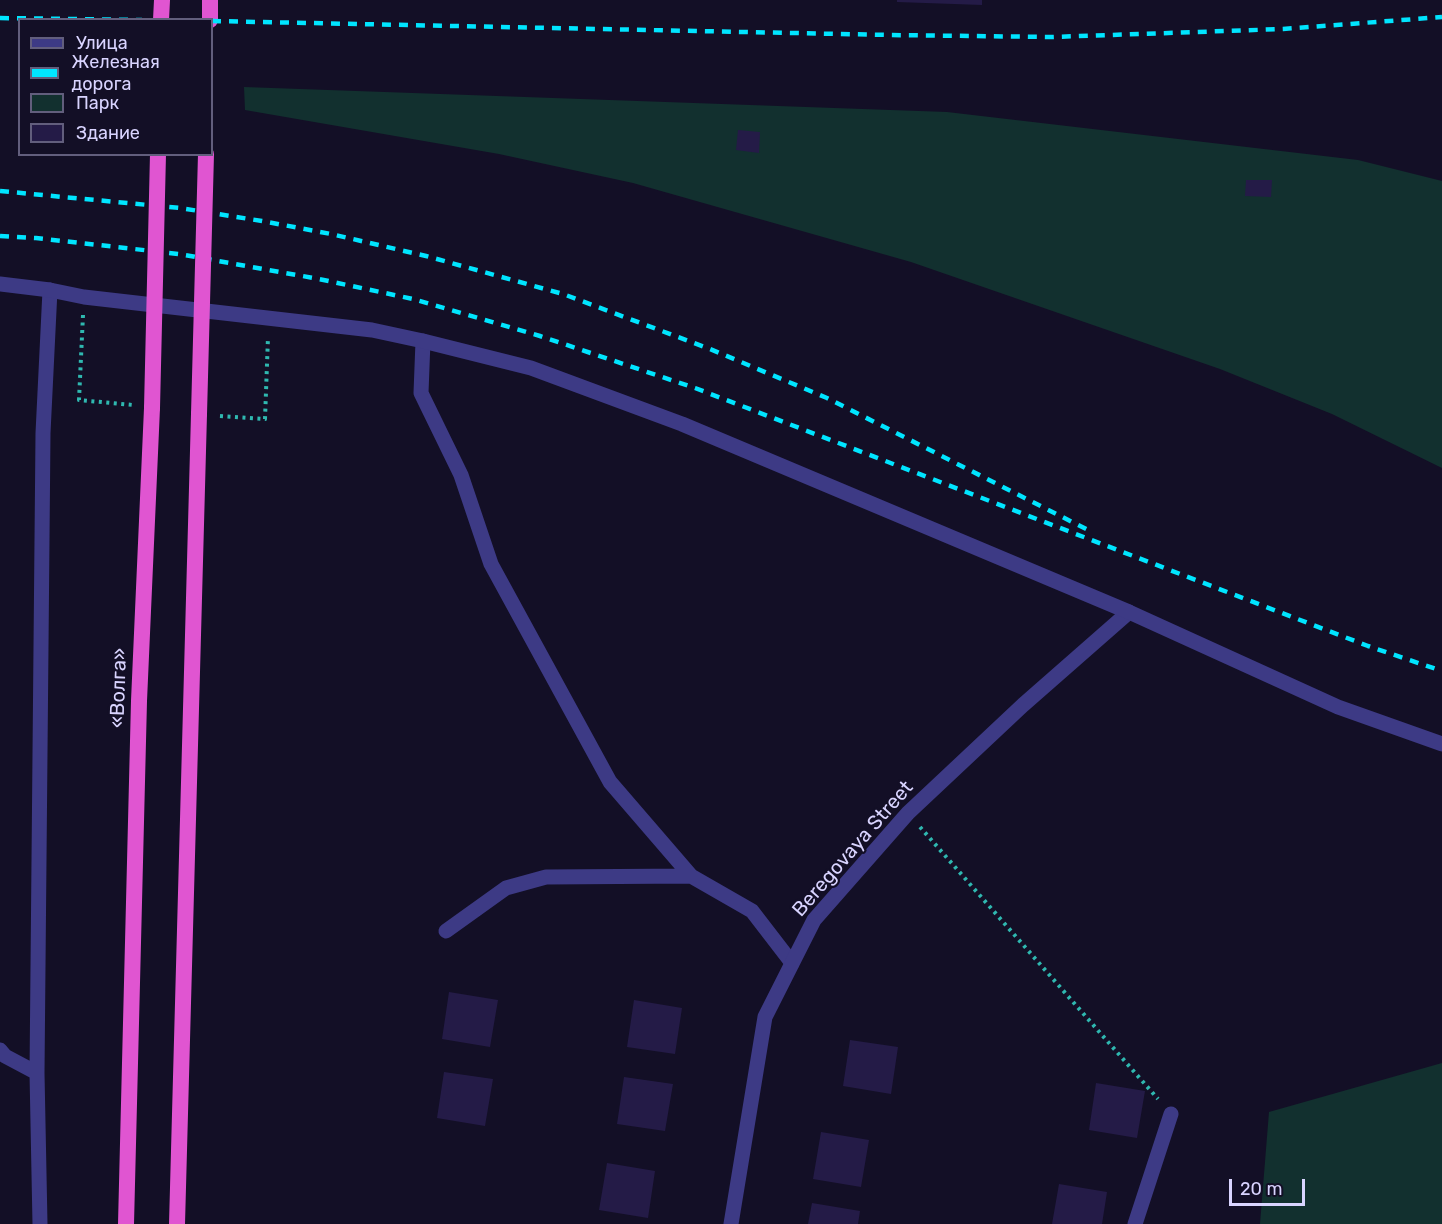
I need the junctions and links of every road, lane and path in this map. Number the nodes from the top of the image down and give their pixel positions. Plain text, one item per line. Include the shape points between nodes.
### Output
1 (162, 0) edge
2 (210, 0) edge
3 (161, 18) edge
4 (210, 18) edge
5 (158, 156) edge
6 (206, 156) edge
7 (0, 284) edge
8 (50, 290) junction
9 (82, 332) dead end
10 (423, 340) junction
11 (267, 350) dead end
12 (125, 403) dead end
13 (218, 416) dead end
14 (1129, 612) junction
15 (1442, 744) edge
16 (908, 813) junction
17 (691, 876) junction
18 (446, 931) dead end
19 (792, 963) junction
20 (0, 1050) edge
21 (38, 1073) junction
22 (1171, 1114) joint
23 (40, 1224) edge
24 (126, 1224) edge
25 (177, 1224) edge
26 (731, 1224) edge
27 (1135, 1224) edge

1 - 3 highway
2 - 4 highway
5 - 24 highway, «Волга», bridge
6 - 25 highway, bridge
7 - 8 street
8 - 10 street via 372,330
8 - 21 street via 43,433
9 - 12 path via 79,400
10 - 14 street via 531,368 682,424
10 - 17 street via 421,393 461,475 491,564 610,782
11 - 13 path via 265,419
14 - 15 street via 1338,707
14 - 16 street, Beregovaya Street
16 - 19 street, Beregovaya Street via 814,920
16 - 22 path
17 - 18 street via 546,877 506,888
17 - 19 street via 752,911
19 - 26 street, Beregovaya Street via 765,1017
20 - 21 street
21 - 23 street
22 - 27 street

